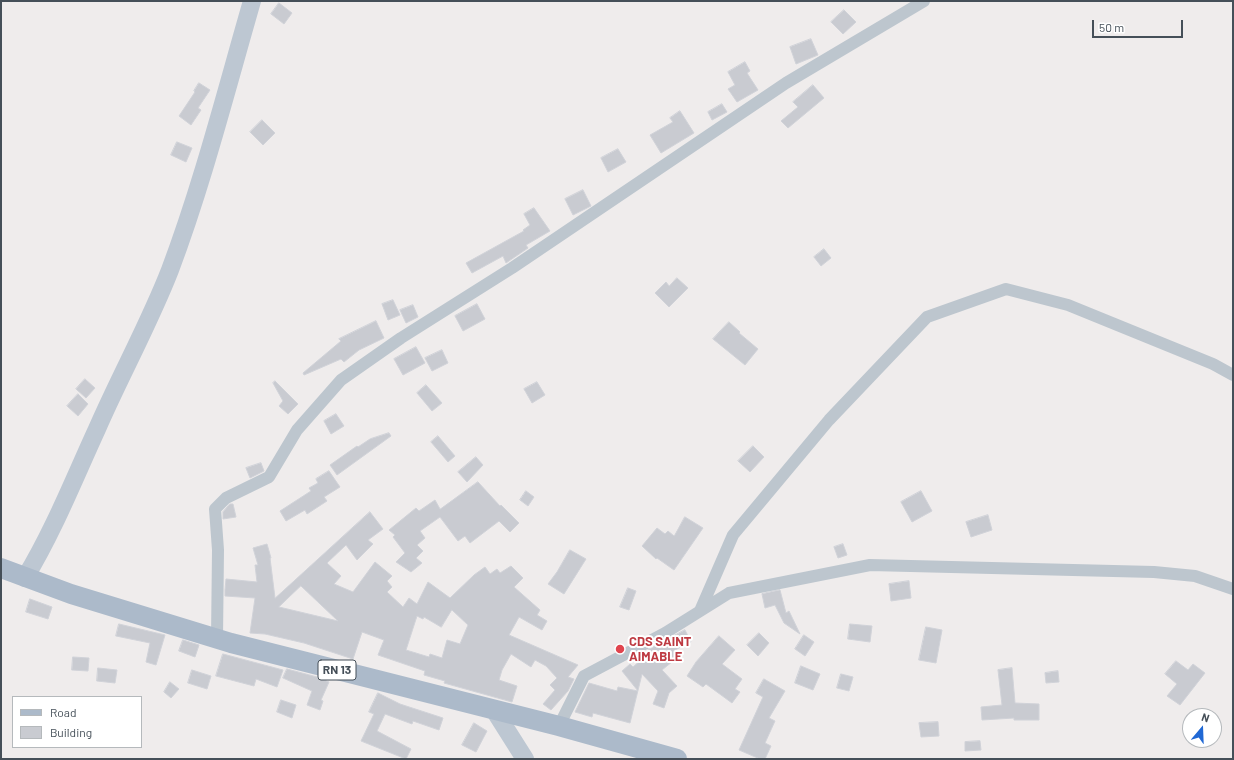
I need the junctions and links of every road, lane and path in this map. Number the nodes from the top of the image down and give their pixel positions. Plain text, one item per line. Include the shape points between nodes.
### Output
1 (252, 1) edge
2 (924, 1) edge
3 (1233, 376) edge
4 (1, 568) edge
5 (26, 578) junction
6 (1233, 589) edge
7 (700, 611) junction
8 (217, 638) junction
9 (494, 710) junction
10 (559, 726) junction
11 (525, 759) edge
12 (677, 759) edge

1 - 5 street via 199,190 169,272 69,494
2 - 8 street via 786,83 341,380 298,430 269,477 226,498 215,509 218,550
3 - 7 street via 1213,364 1068,305 1006,289 927,317 829,420 733,535
4 - 5 main road, RN 13
5 - 8 main road, RN 13
6 - 7 street via 1195,576 1154,572 870,565 729,593
7 - 10 street via 665,633 584,676
8 - 9 main road, RN 13
9 - 10 main road, RN 13
9 - 11 street
10 - 12 main road, RN 13

